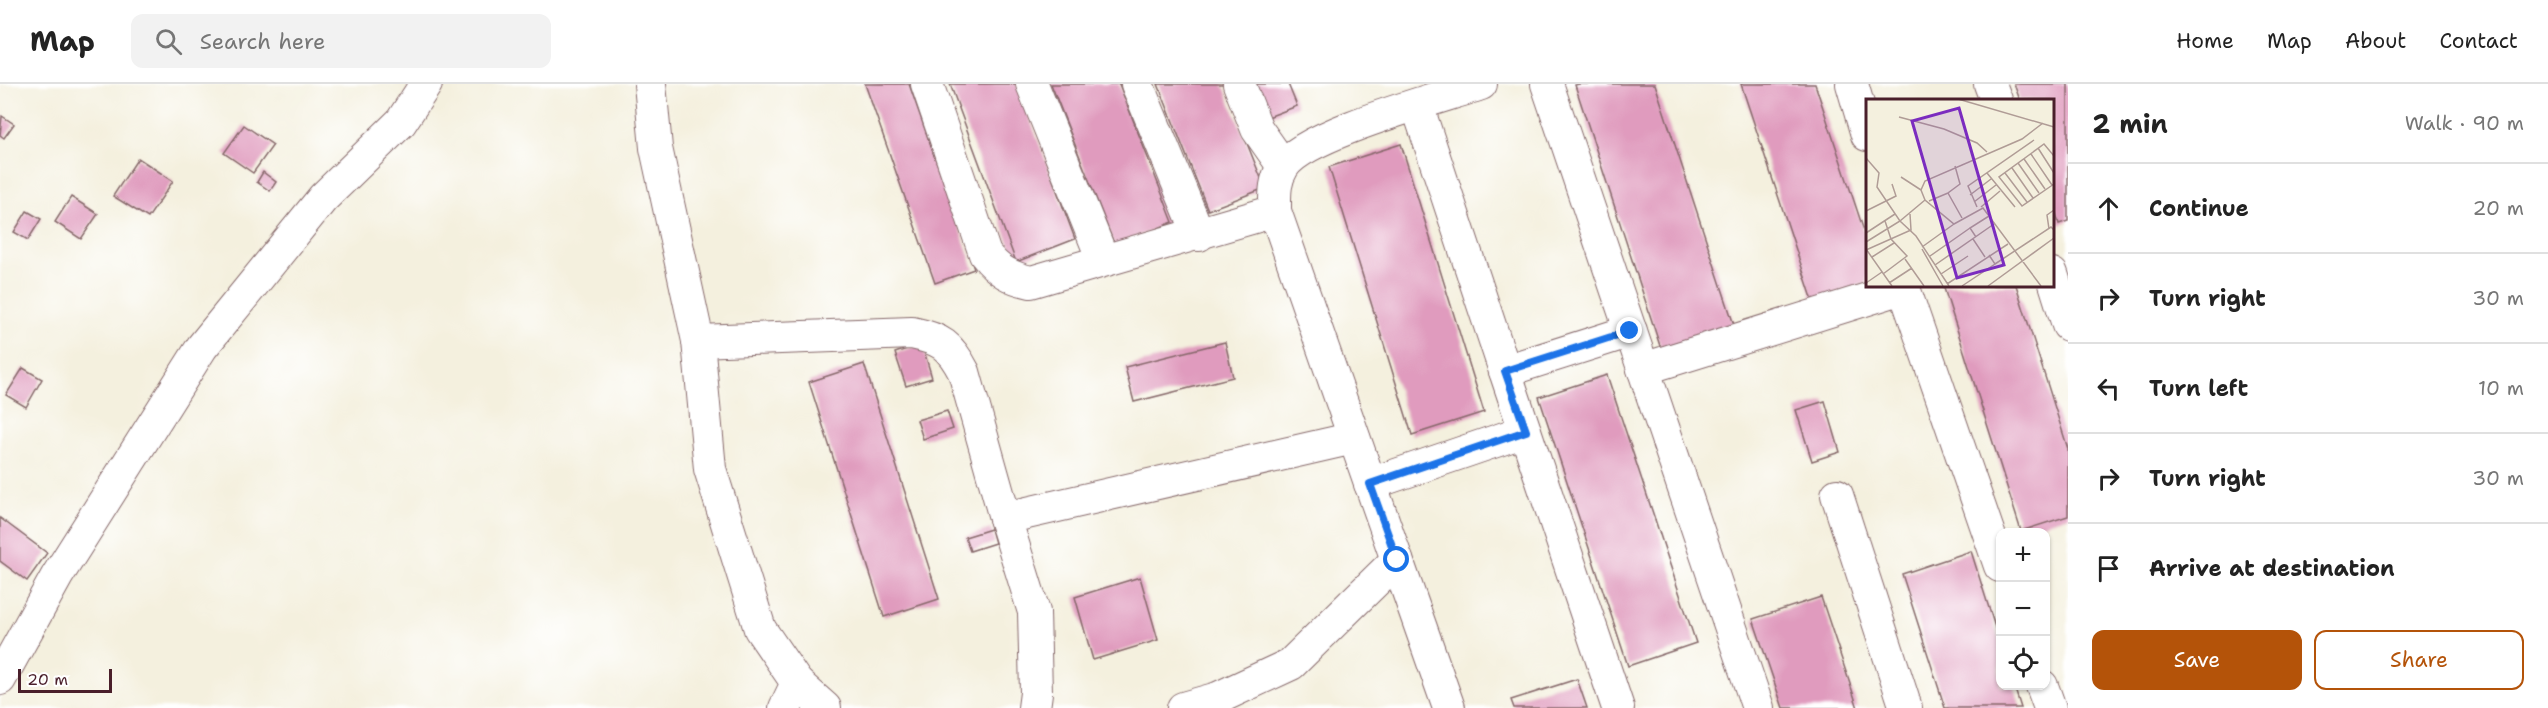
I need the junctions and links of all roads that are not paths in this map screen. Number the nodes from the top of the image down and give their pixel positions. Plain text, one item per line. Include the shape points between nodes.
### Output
1 (426, 84) edge
2 (650, 84) edge
3 (927, 84) edge
4 (1032, 84) edge
5 (1137, 84) edge
6 (1239, 84) edge
7 (1481, 84) edge
8 (1547, 84) edge
9 (1852, 84) edge
10 (1990, 84) edge
11 (1995, 99) edge
12 (1417, 105) junction
13 (1866, 132) edge
14 (1283, 166) junction
15 (1275, 211) junction
16 (1199, 235) junction
17 (1103, 260) junction
18 (2058, 278) edge
19 (1903, 286) edge
20 (2068, 325) edge
21 (1630, 331) junction
22 (698, 341) junction
23 (1643, 369) junction
24 (1505, 371) junction
25 (1526, 431) junction
26 (1354, 438) junction
27 (1370, 484) junction
28 (1837, 495) dead end
29 (1005, 518) junction
30 (1996, 552) edge
31 (1397, 560) junction
32 (0, 679) edge
33 (2043, 690) edge
34 (791, 696) edge
35 (825, 708) edge
36 (1034, 708) edge
37 (1183, 708) edge
38 (1449, 708) edge
39 (1618, 708) edge
40 (1758, 708) edge
41 (1906, 708) edge
42 (2050, 708) edge

1 - 32 street via 401,122 323,198 202,347 57,576
2 - 22 street via 656,148
3 - 17 street via 985,254 997,269 1031,282
4 - 17 street
5 - 16 street
6 - 14 street via 1257,129
7 - 12 street
8 - 21 street
9 - 13 street
10 - 11 street
12 - 14 street via 1342,130 1299,150
12 - 24 street
14 - 15 street via 1274,186
15 - 16 street
15 - 26 street
16 - 17 street
18 - 20 street
19 - 23 street
19 - 30 street
21 - 23 street
21 - 24 street
22 - 29 street via 912,333 935,338 953,351 964,372
22 - 34 street via 710,469 760,629
23 - 40 street
24 - 25 street
25 - 27 street
25 - 39 street
26 - 27 street
26 - 29 street
27 - 31 street
28 - 41 street
29 - 36 street via 1034,612
31 - 37 street via 1291,664 1218,698
31 - 38 street
33 - 42 street
34 - 35 street

